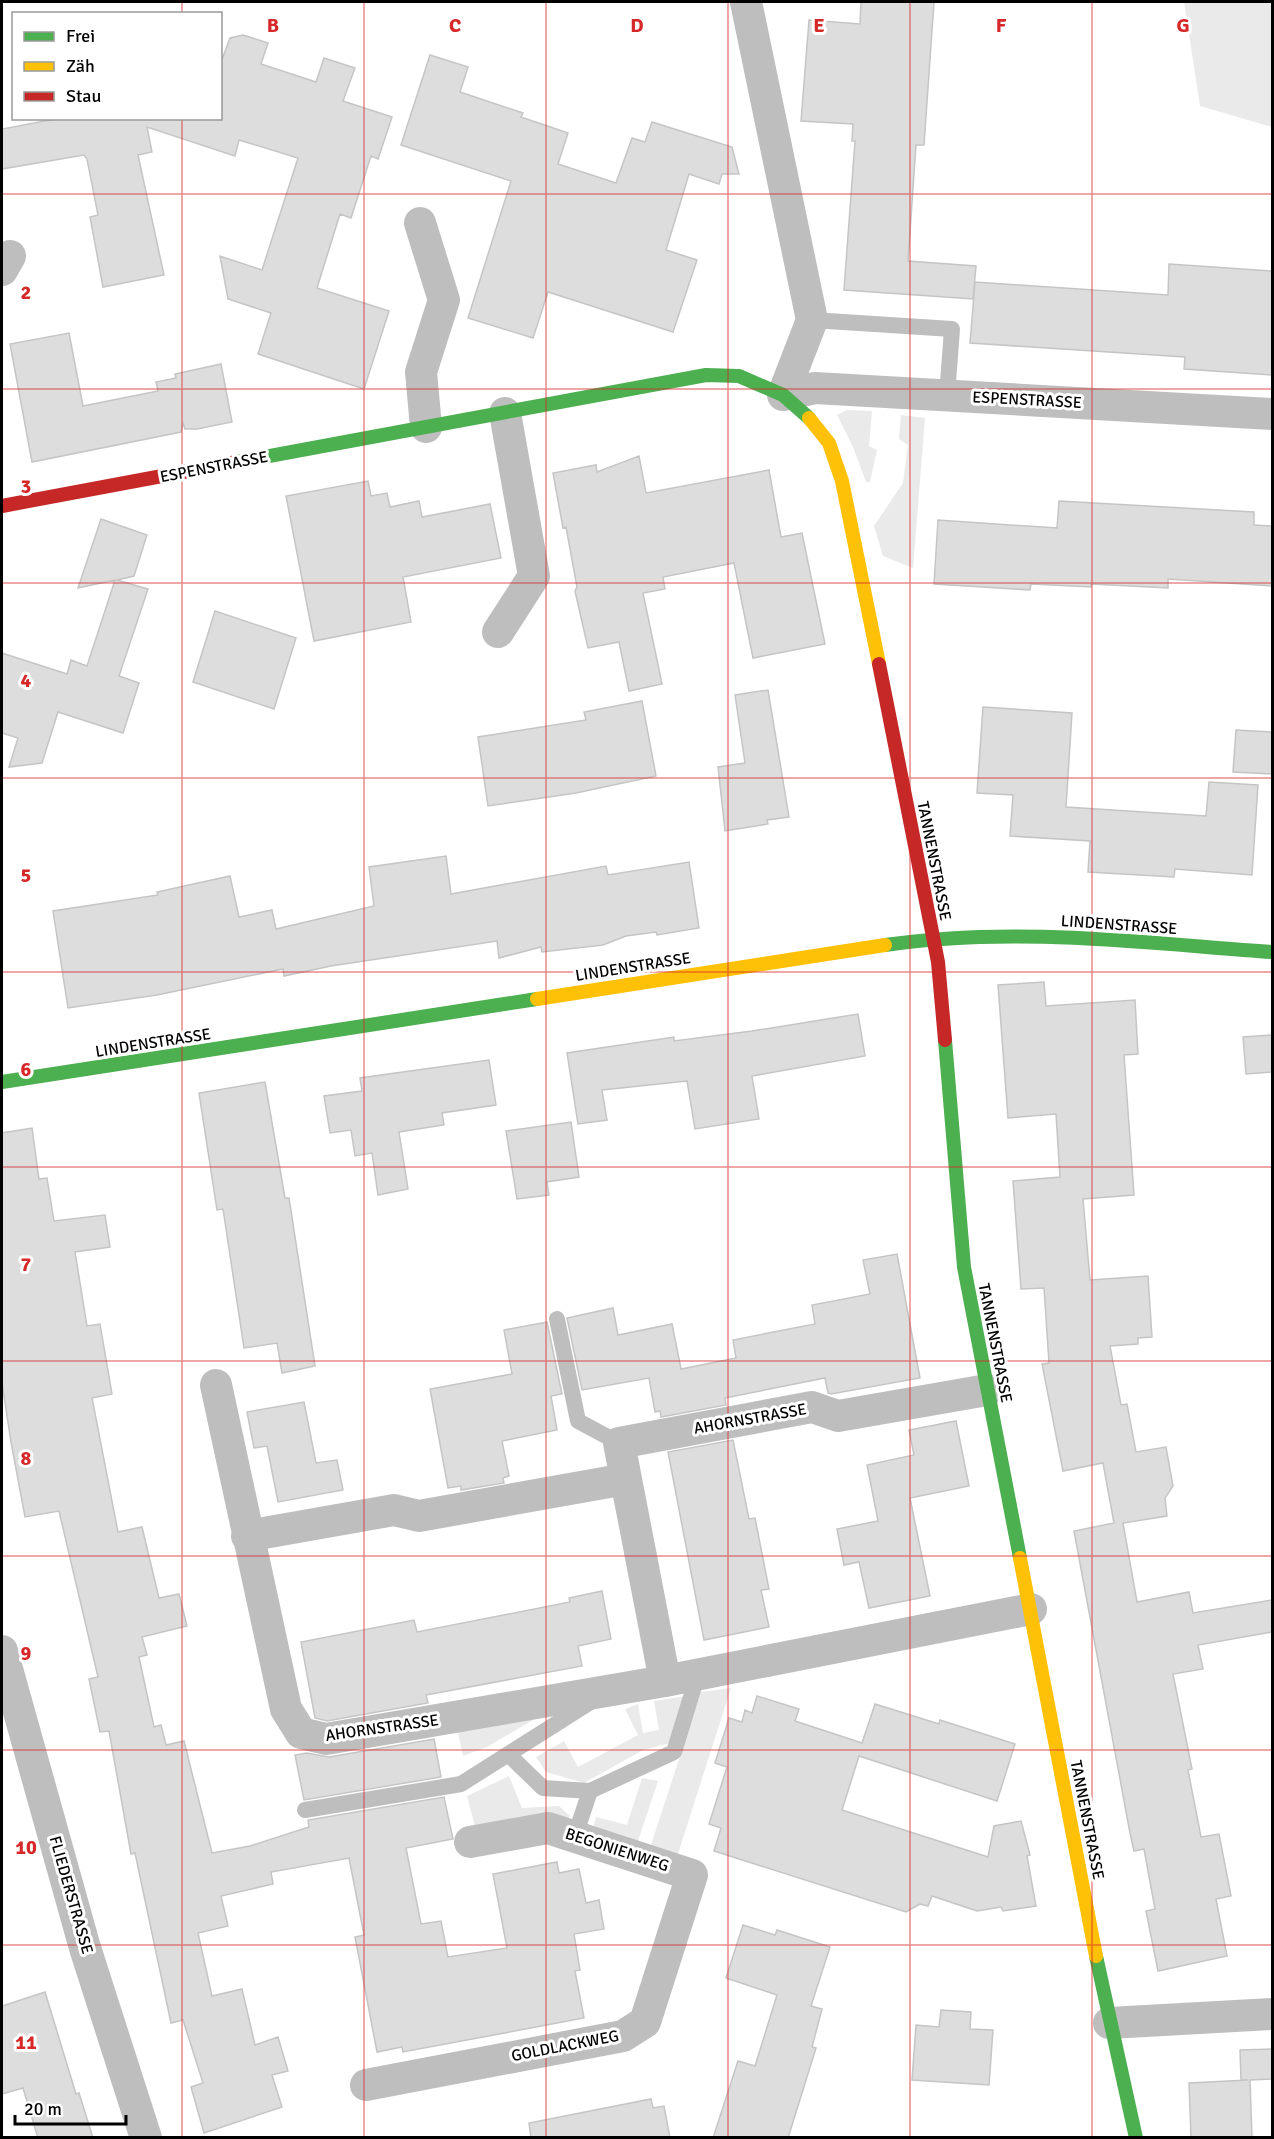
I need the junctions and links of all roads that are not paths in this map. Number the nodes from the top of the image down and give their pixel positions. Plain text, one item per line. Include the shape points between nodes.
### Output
1 (746, 2) edge
2 (420, 223) dead end
3 (812, 320) junction
4 (783, 395) junction
5 (947, 396) junction
6 (505, 413) junction
7 (1272, 414) edge
8 (426, 427) junction
9 (2, 506) edge
10 (855, 550) joint
11 (498, 632) dead end
12 (933, 938) junction
13 (1272, 952) edge
14 (2, 1083) edge
15 (557, 1319) dead end
16 (216, 1384) dead end
17 (987, 1390) junction
18 (619, 1443) junction
19 (626, 1479) junction
20 (247, 1536) junction
21 (1031, 1610) junction
22 (2, 1651) edge
23 (698, 1674) junction
24 (665, 1681) junction
25 (608, 1691) junction
26 (508, 1754) junction
27 (590, 1791) junction
28 (305, 1810) dead end
29 (575, 1836) junction
30 (470, 1842) dead end
31 (692, 1875) joint
32 (1272, 2014) edge
33 (1109, 2023) junction
34 (366, 2085) dead end
35 (1134, 2137) edge
36 (146, 2138) edge

1 - 3 street
2 - 8 street via 444,300 421,372
3 - 4 street
3 - 5 lane via 952,329
4 - 5 street, ESPENSTRASSE via 815,388
4 - 6 street, ESPENSTRASSE via 739,376 706,375
4 - 10 street, ESPENSTRASSE via 804,411 829,443 842,481
5 - 7 street, ESPENSTRASSE
6 - 8 street, ESPENSTRASSE
6 - 11 street via 534,576
8 - 9 street, ESPENSTRASSE
10 - 12 street, TANNENSTRASSE
12 - 13 street, LINDENSTRASSE via 1031,936
12 - 14 street, LINDENSTRASSE
12 - 17 street, TANNENSTRASSE via 964,1267
15 - 18 lane via 578,1420
16 - 20 street, AHORNSTRASSE
17 - 18 street, AHORNSTRASSE via 838,1416 812,1407
17 - 21 street, TANNENSTRASSE
18 - 19 street
19 - 20 street via 419,1516 394,1510
19 - 24 street
20 - 25 street, AHORNSTRASSE via 286,1709 301,1733 326,1739
21 - 23 street, AHORNSTRASSE
21 - 33 street, TANNENSTRASSE
22 - 36 street, FLIEDERSTRASSE via 85,1948
23 - 24 street, AHORNSTRASSE
23 - 27 lane via 674,1752
24 - 25 street, AHORNSTRASSE
25 - 26 lane
26 - 27 lane via 543,1788
26 - 28 lane via 461,1784
27 - 29 lane
29 - 30 street, BEGONIENWEG via 548,1828
29 - 31 street, BEGONIENWEG
31 - 34 street, GOLDLACKWEG via 645,2022 623,2036
32 - 33 street
33 - 35 street, TANNENSTRASSE

